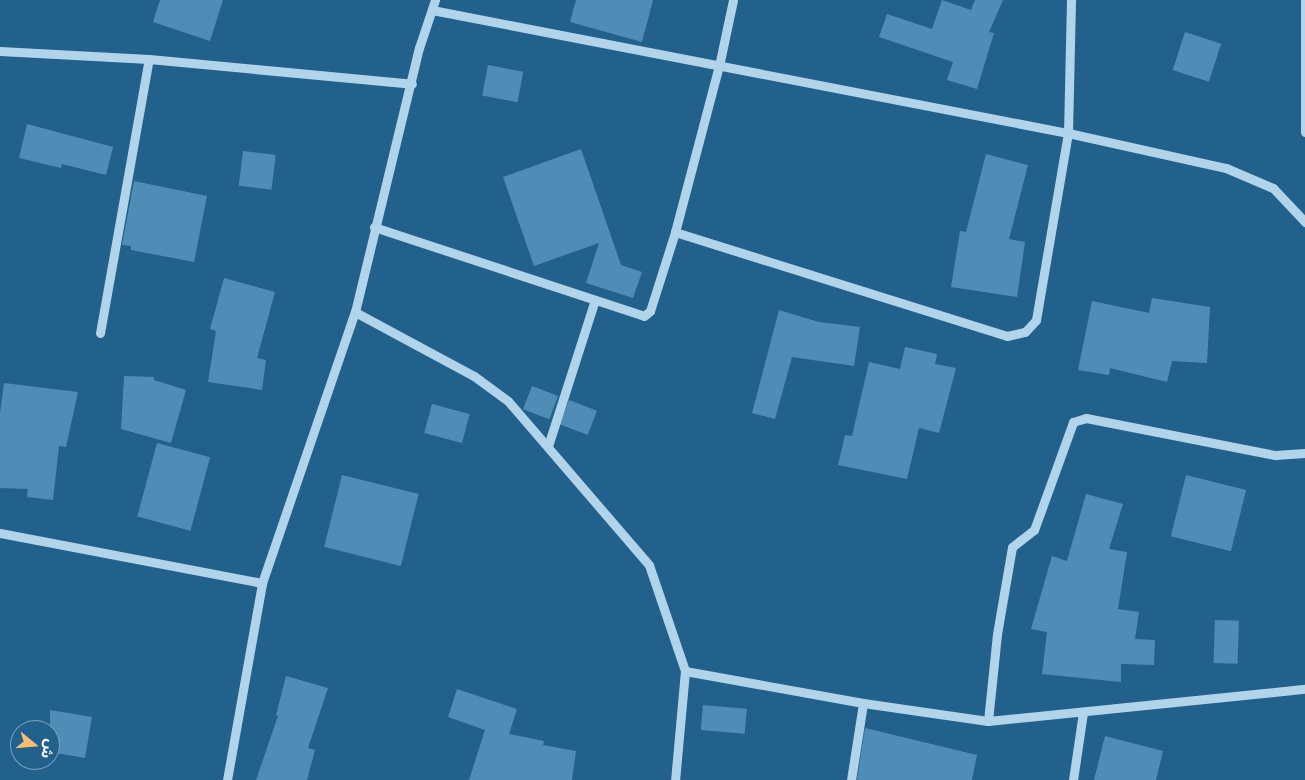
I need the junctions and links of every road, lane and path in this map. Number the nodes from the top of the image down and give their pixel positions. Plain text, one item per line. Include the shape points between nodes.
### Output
1 (435, 0) edge
2 (732, 0) edge
3 (1071, 0) edge
4 (1305, 0) edge
5 (432, 10) junction
6 (0, 51) edge
7 (149, 59) junction
8 (720, 66) junction
9 (412, 84) junction
10 (1304, 92) edge
11 (1305, 132) edge
12 (1068, 133) junction
13 (1305, 222) edge
14 (374, 227) junction
15 (675, 232) junction
16 (595, 300) junction
17 (356, 312) junction
18 (100, 334) dead end
19 (548, 446) junction
20 (1305, 453) edge
21 (0, 533) edge
22 (262, 583) junction
23 (685, 671) junction
24 (1305, 689) edge
25 (863, 703) junction
26 (1084, 712) junction
27 (988, 721) junction
28 (227, 780) edge
29 (675, 780) edge
30 (851, 780) edge
31 (1072, 780) edge

1 - 5 street
2 - 8 street
3 - 12 street
4 - 10 street
5 - 8 street
5 - 9 street
6 - 7 street
7 - 9 street
7 - 18 street
8 - 12 street
8 - 15 street
9 - 14 street
10 - 11 street
12 - 13 street via 1226,168 1273,188
12 - 15 street via 1036,320 1025,332 1007,336
14 - 16 street
14 - 17 street
15 - 16 street via 650,311 644,316
16 - 19 street
17 - 19 street via 474,376 508,400
17 - 22 street
19 - 23 street via 648,565
20 - 27 street via 1275,455 1086,418 1073,422 1034,530 1012,547 997,634
21 - 22 street
22 - 28 street
23 - 25 street
23 - 29 street
24 - 26 street
25 - 27 street
25 - 30 street
26 - 27 street
26 - 31 street

